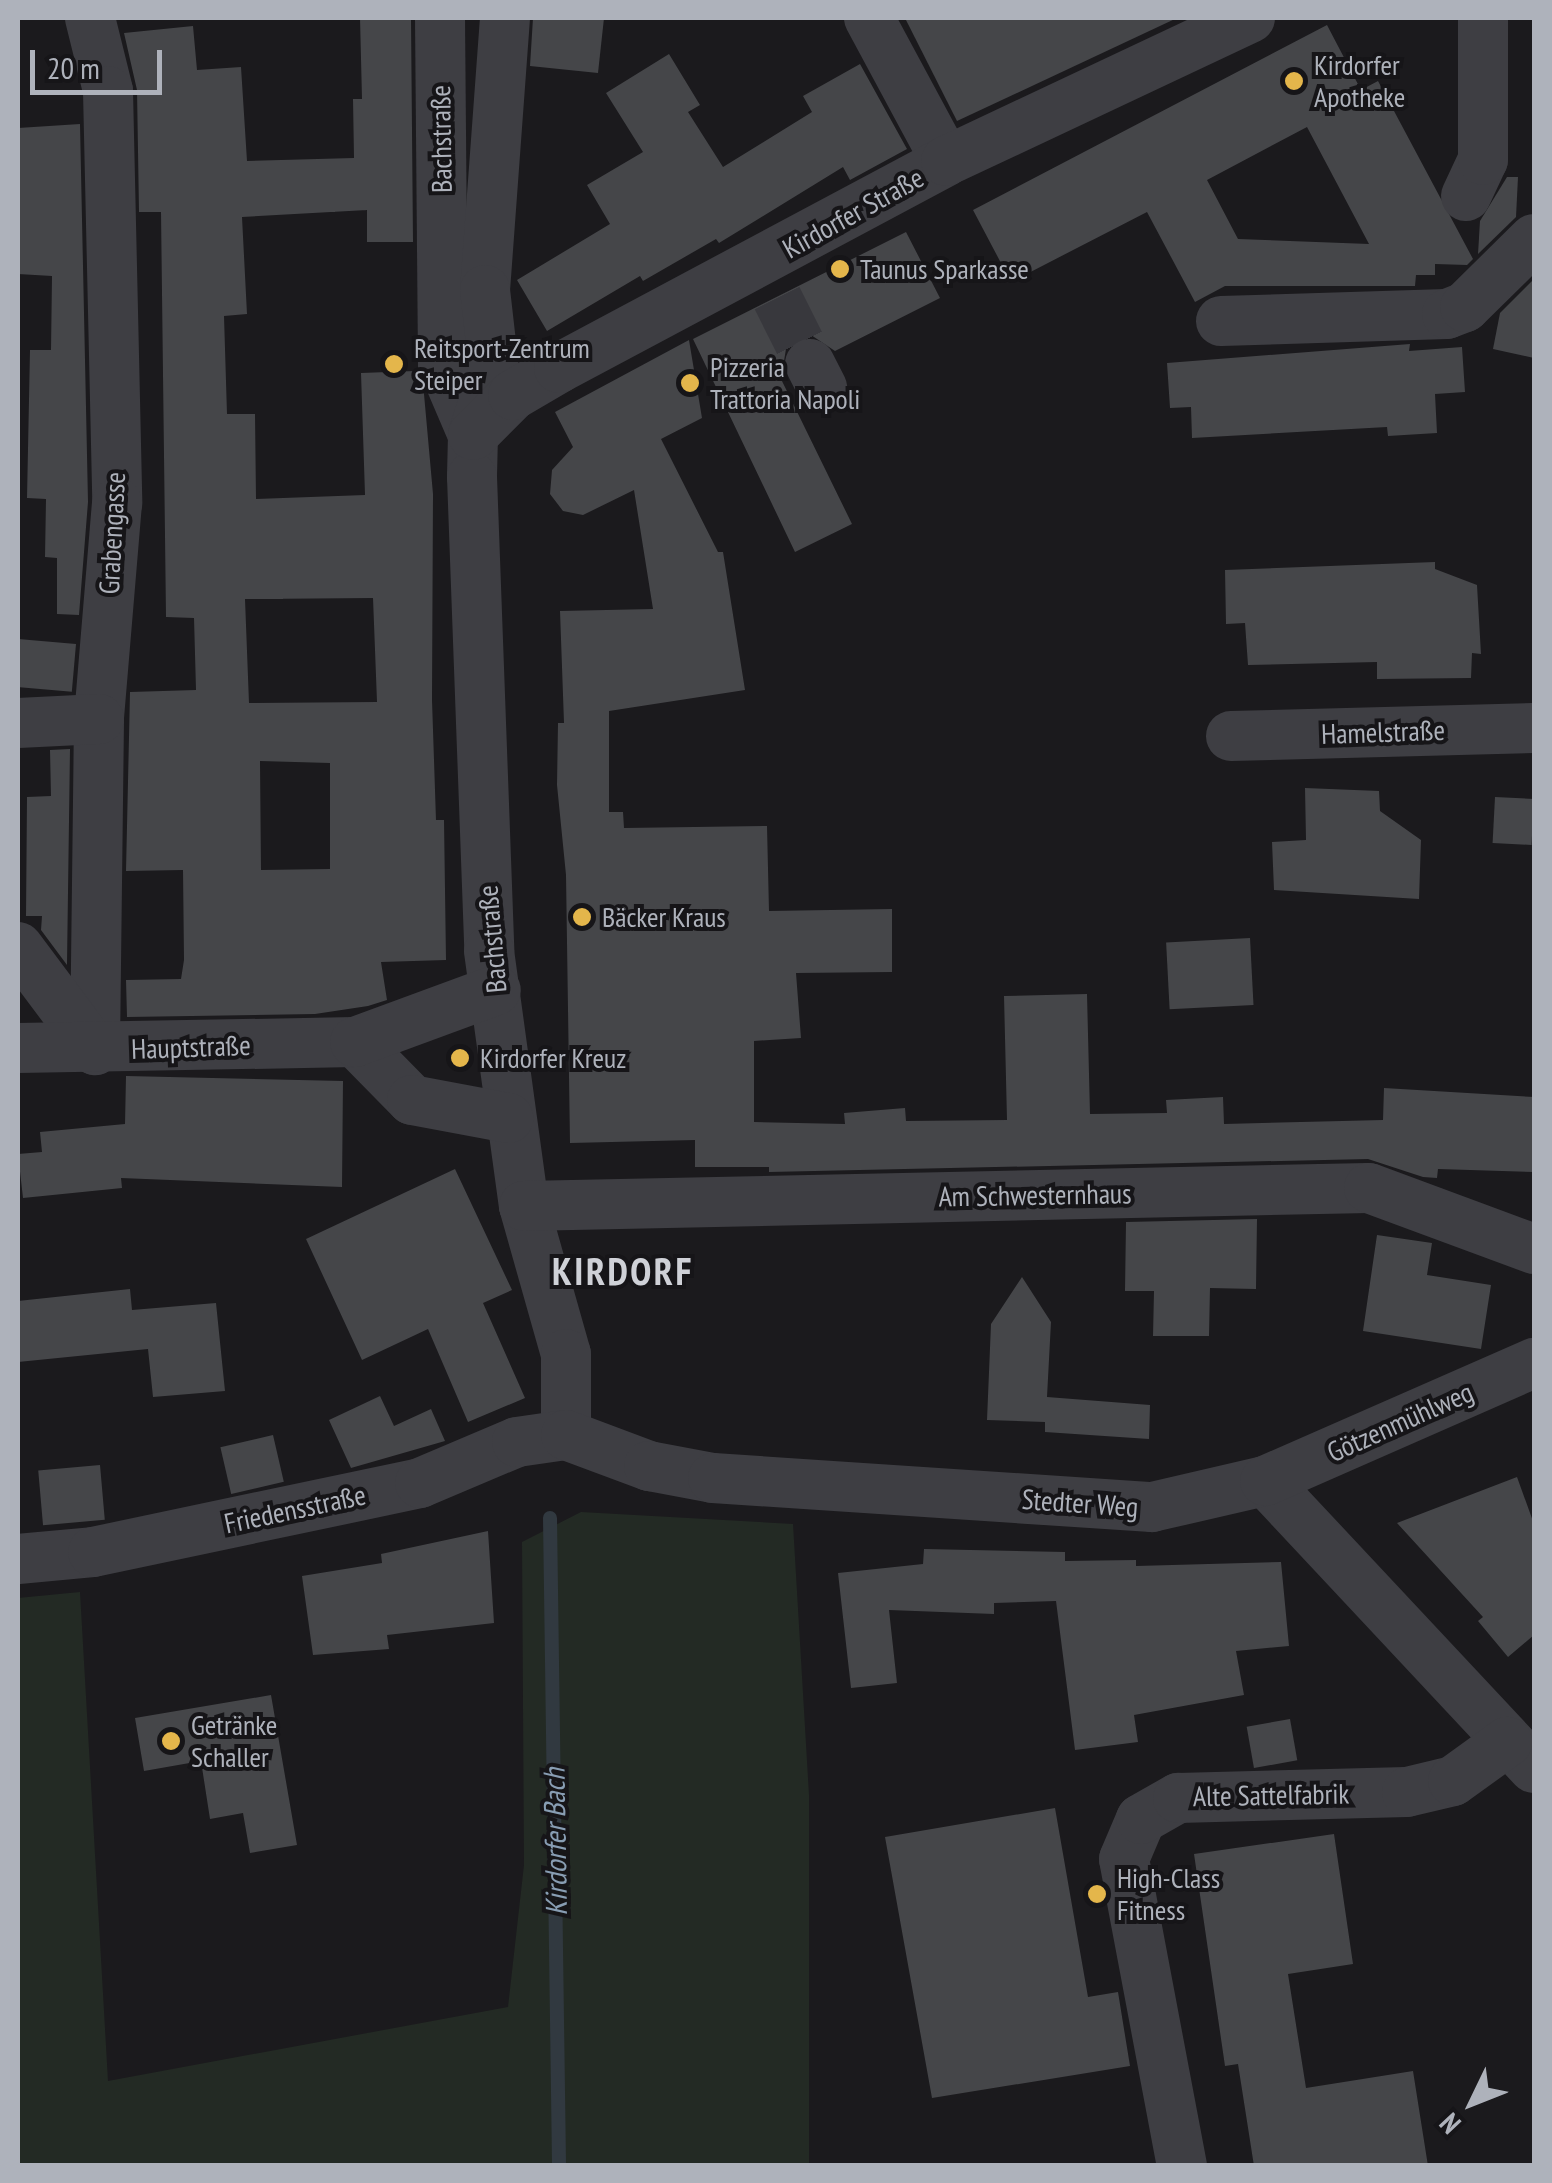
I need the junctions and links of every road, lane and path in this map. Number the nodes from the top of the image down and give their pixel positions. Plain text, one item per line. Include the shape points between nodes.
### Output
1 (90, 18) edge
2 (440, 18) edge
3 (505, 18) edge
4 (869, 18) edge
5 (1250, 18) edge
6 (1484, 18) edge
7 (946, 161) junction
8 (1466, 196) dead end
9 (1534, 239) edge
10 (1221, 321) dead end
11 (473, 435) junction
12 (99, 719) junction
13 (18, 723) edge
14 (1534, 728) edge
15 (1230, 736) dead end
16 (18, 948) edge
17 (496, 990) junction
18 (356, 1042) junction
19 (18, 1048) edge
20 (96, 1050) junction
21 (508, 1118) junction
22 (524, 1206) junction
23 (1534, 1249) edge
24 (1534, 1363) edge
25 (566, 1435) junction
26 (1264, 1481) junction
27 (18, 1560) edge
28 (1520, 1755) edge
29 (1182, 2166) edge

1 - 12 street, Grabengasse via 108,91 116,483
2 - 11 street, Bachstraße via 443,365
3 - 11 street, Bachstraße via 485,290 494,369
4 - 7 street
5 - 7 street, Kirdorfer Straße
6 - 8 street via 1483,160
7 - 11 street, Kirdorfer Straße via 769,281 559,368 513,395
9 - 10 street via 1465,307 1447,314
11 - 17 street, Bachstraße via 489,951
12 - 13 street
12 - 20 street, Grabengasse
14 - 15 street, Hamelstraße
16 - 20 street, Hauptstraße
17 - 18 street, Hauptstraße
17 - 21 street, Bachstraße
18 - 20 street, Hauptstraße
18 - 21 street via 412,1100
19 - 20 street
21 - 22 street, Bachstraße
22 - 23 street, Am Schwesternhaus via 1369,1188
22 - 25 street, Bachstraße via 566,1354
24 - 26 street, Götzenmühlweg
25 - 26 street, Stedter Weg via 649,1466 714,1478 1132,1506
25 - 27 street, Friedensstraße via 516,1442 420,1482 93,1552
26 - 28 street
28 - 29 street, Alte Sattelfabrik via 1407,1792 1178,1798 1141,1819 1124,1859

